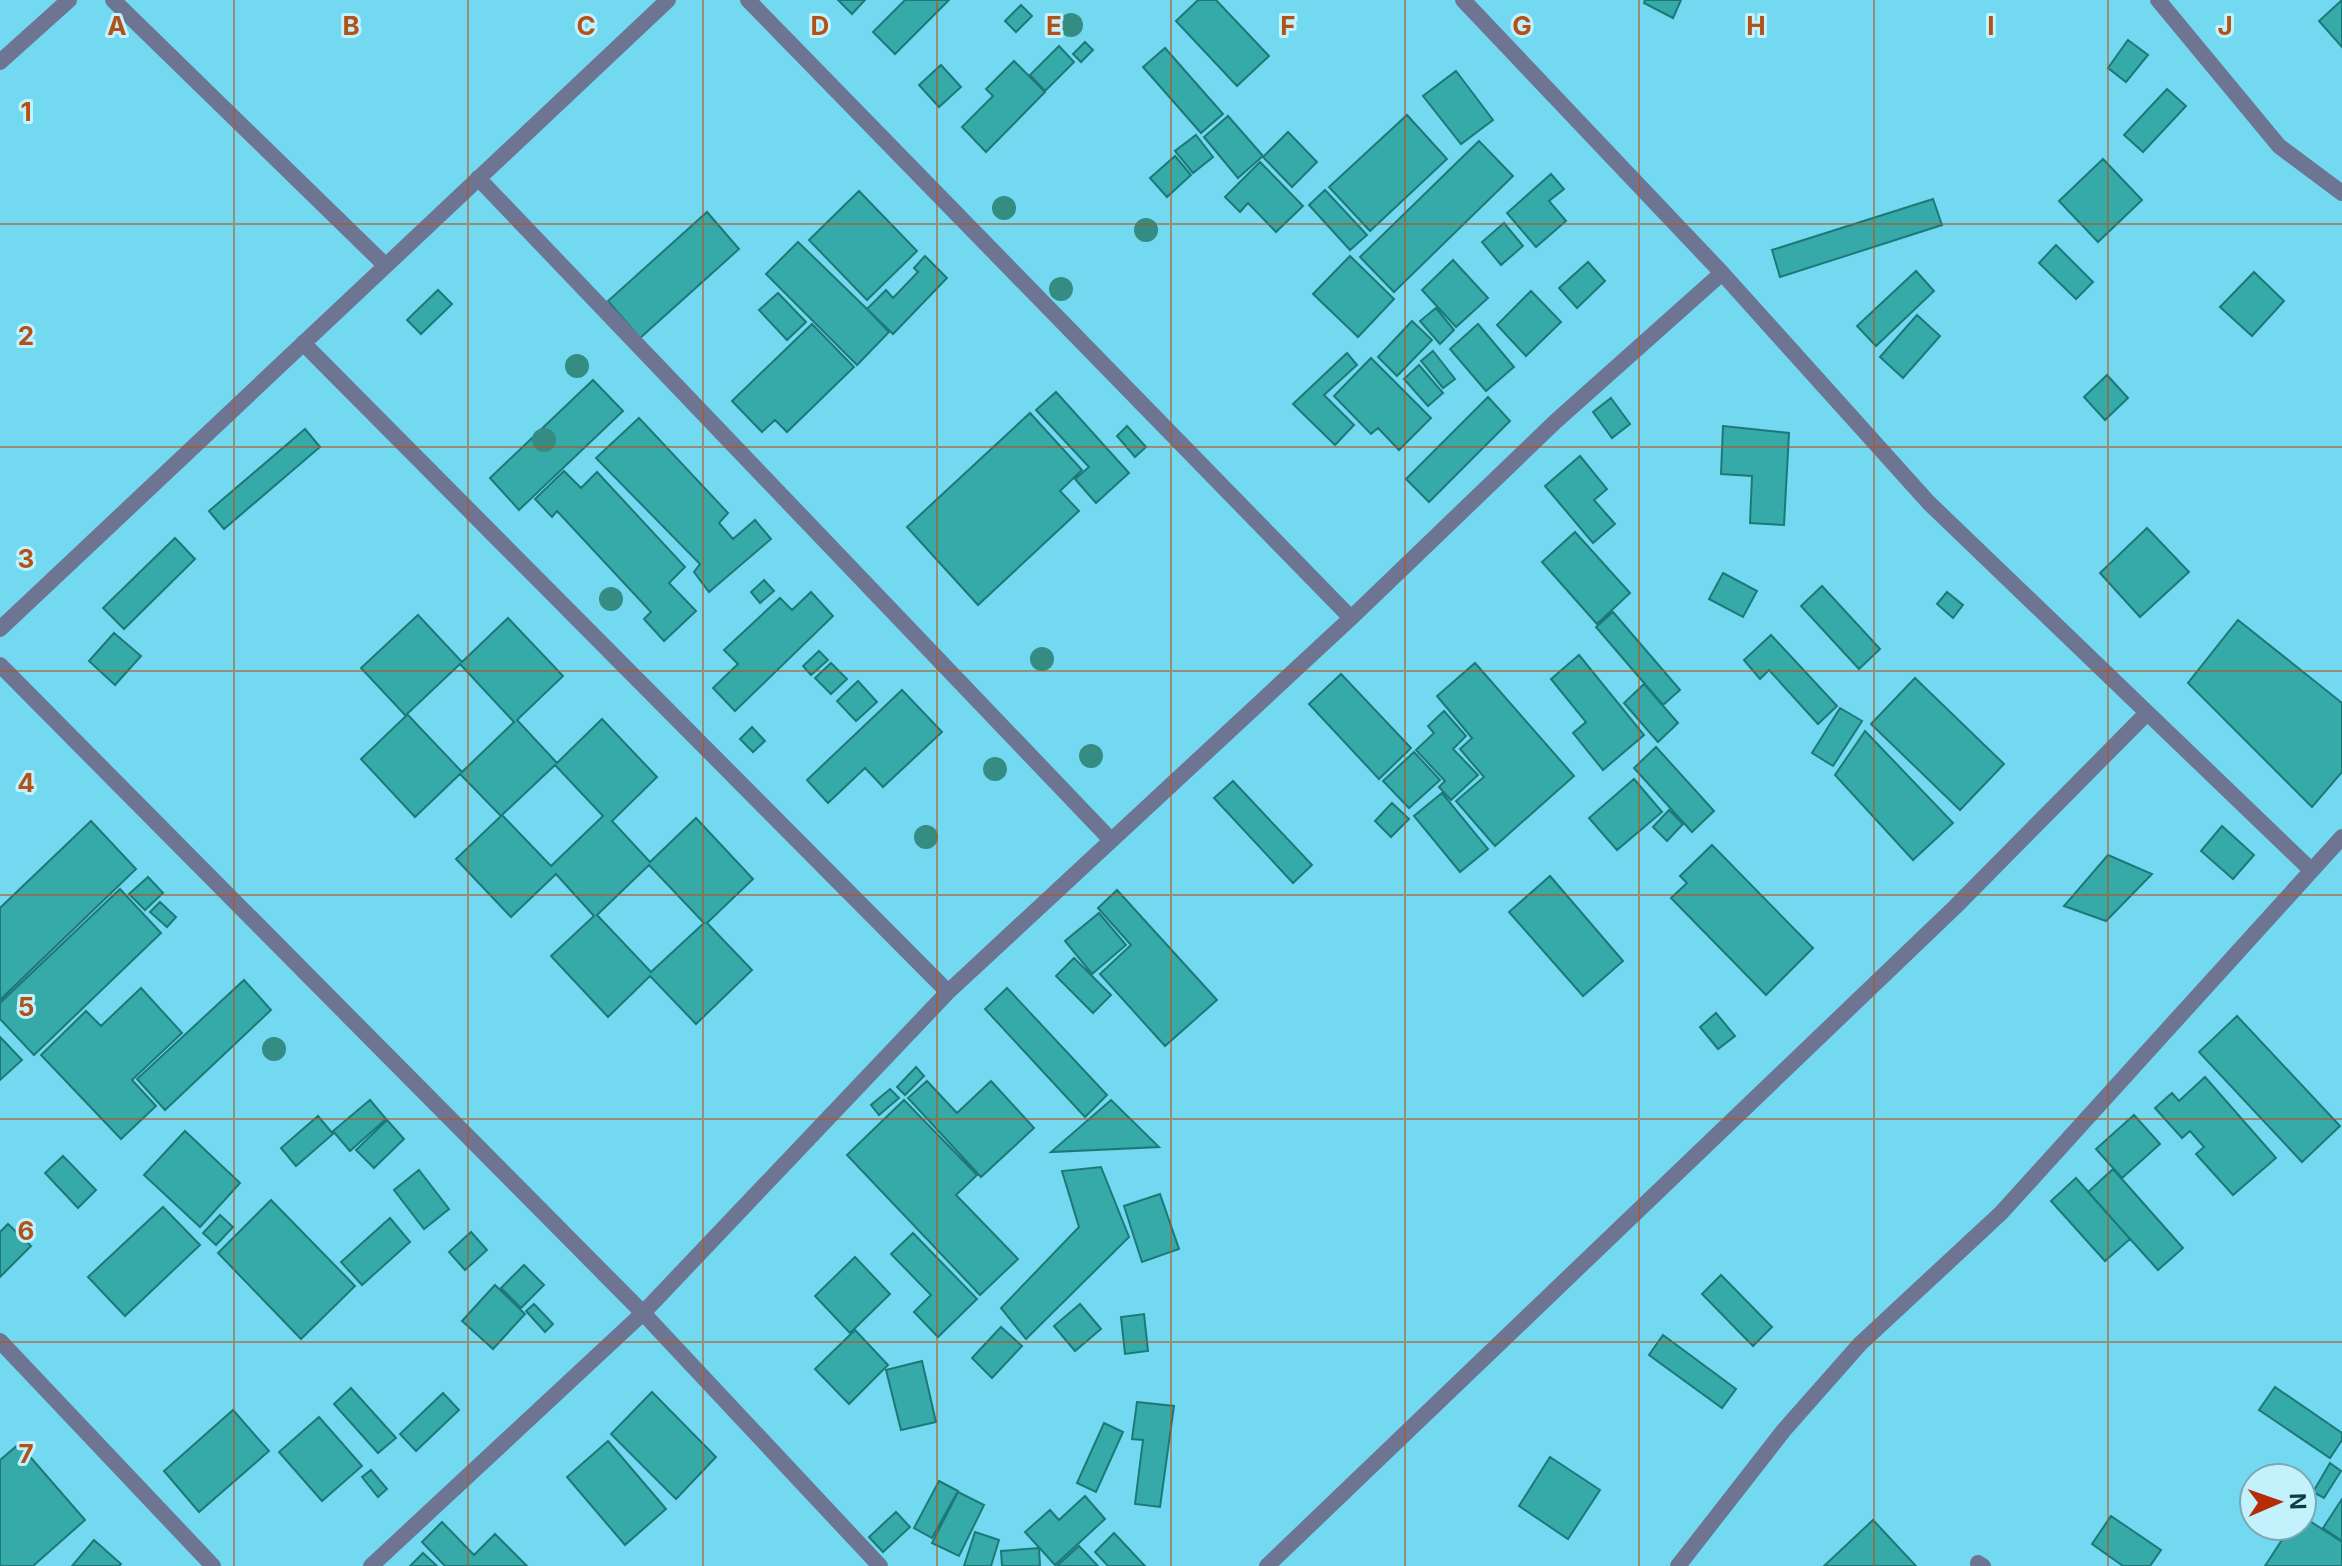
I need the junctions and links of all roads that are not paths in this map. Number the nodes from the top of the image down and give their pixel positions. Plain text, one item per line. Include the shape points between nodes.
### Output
1 (69, 0) edge
2 (113, 0) edge
3 (668, 0) edge
4 (748, 0) edge
5 (1463, 0) edge
6 (2158, 0) edge
7 (0, 62) edge
8 (478, 178) junction
9 (2342, 193) edge
10 (385, 265) junction
11 (1722, 273) junction
12 (303, 343) junction
13 (1351, 618) junction
14 (0, 629) edge
15 (0, 665) edge
16 (2147, 713) junction
17 (2342, 837) edge
18 (1111, 840) junction
19 (2311, 870) junction
20 (948, 992) junction
21 (643, 1313) junction
22 (0, 1341) edge
23 (213, 1566) edge
24 (371, 1566) edge
25 (880, 1566) edge
26 (1267, 1566) edge
27 (1678, 1566) edge

1 - 7 street
2 - 10 street
3 - 8 street
4 - 13 street
5 - 11 street
6 - 9 street via 2279,146
8 - 10 street
8 - 18 street
10 - 12 street
11 - 13 street via 1556,421
11 - 16 street via 1929,503
12 - 14 street
12 - 20 street
13 - 18 street
15 - 21 street
16 - 19 street
16 - 26 street via 1955,907
17 - 19 street
18 - 20 street
19 - 27 street via 2001,1213 1860,1344 1784,1430
20 - 21 street
21 - 24 street
21 - 25 street
22 - 23 street

